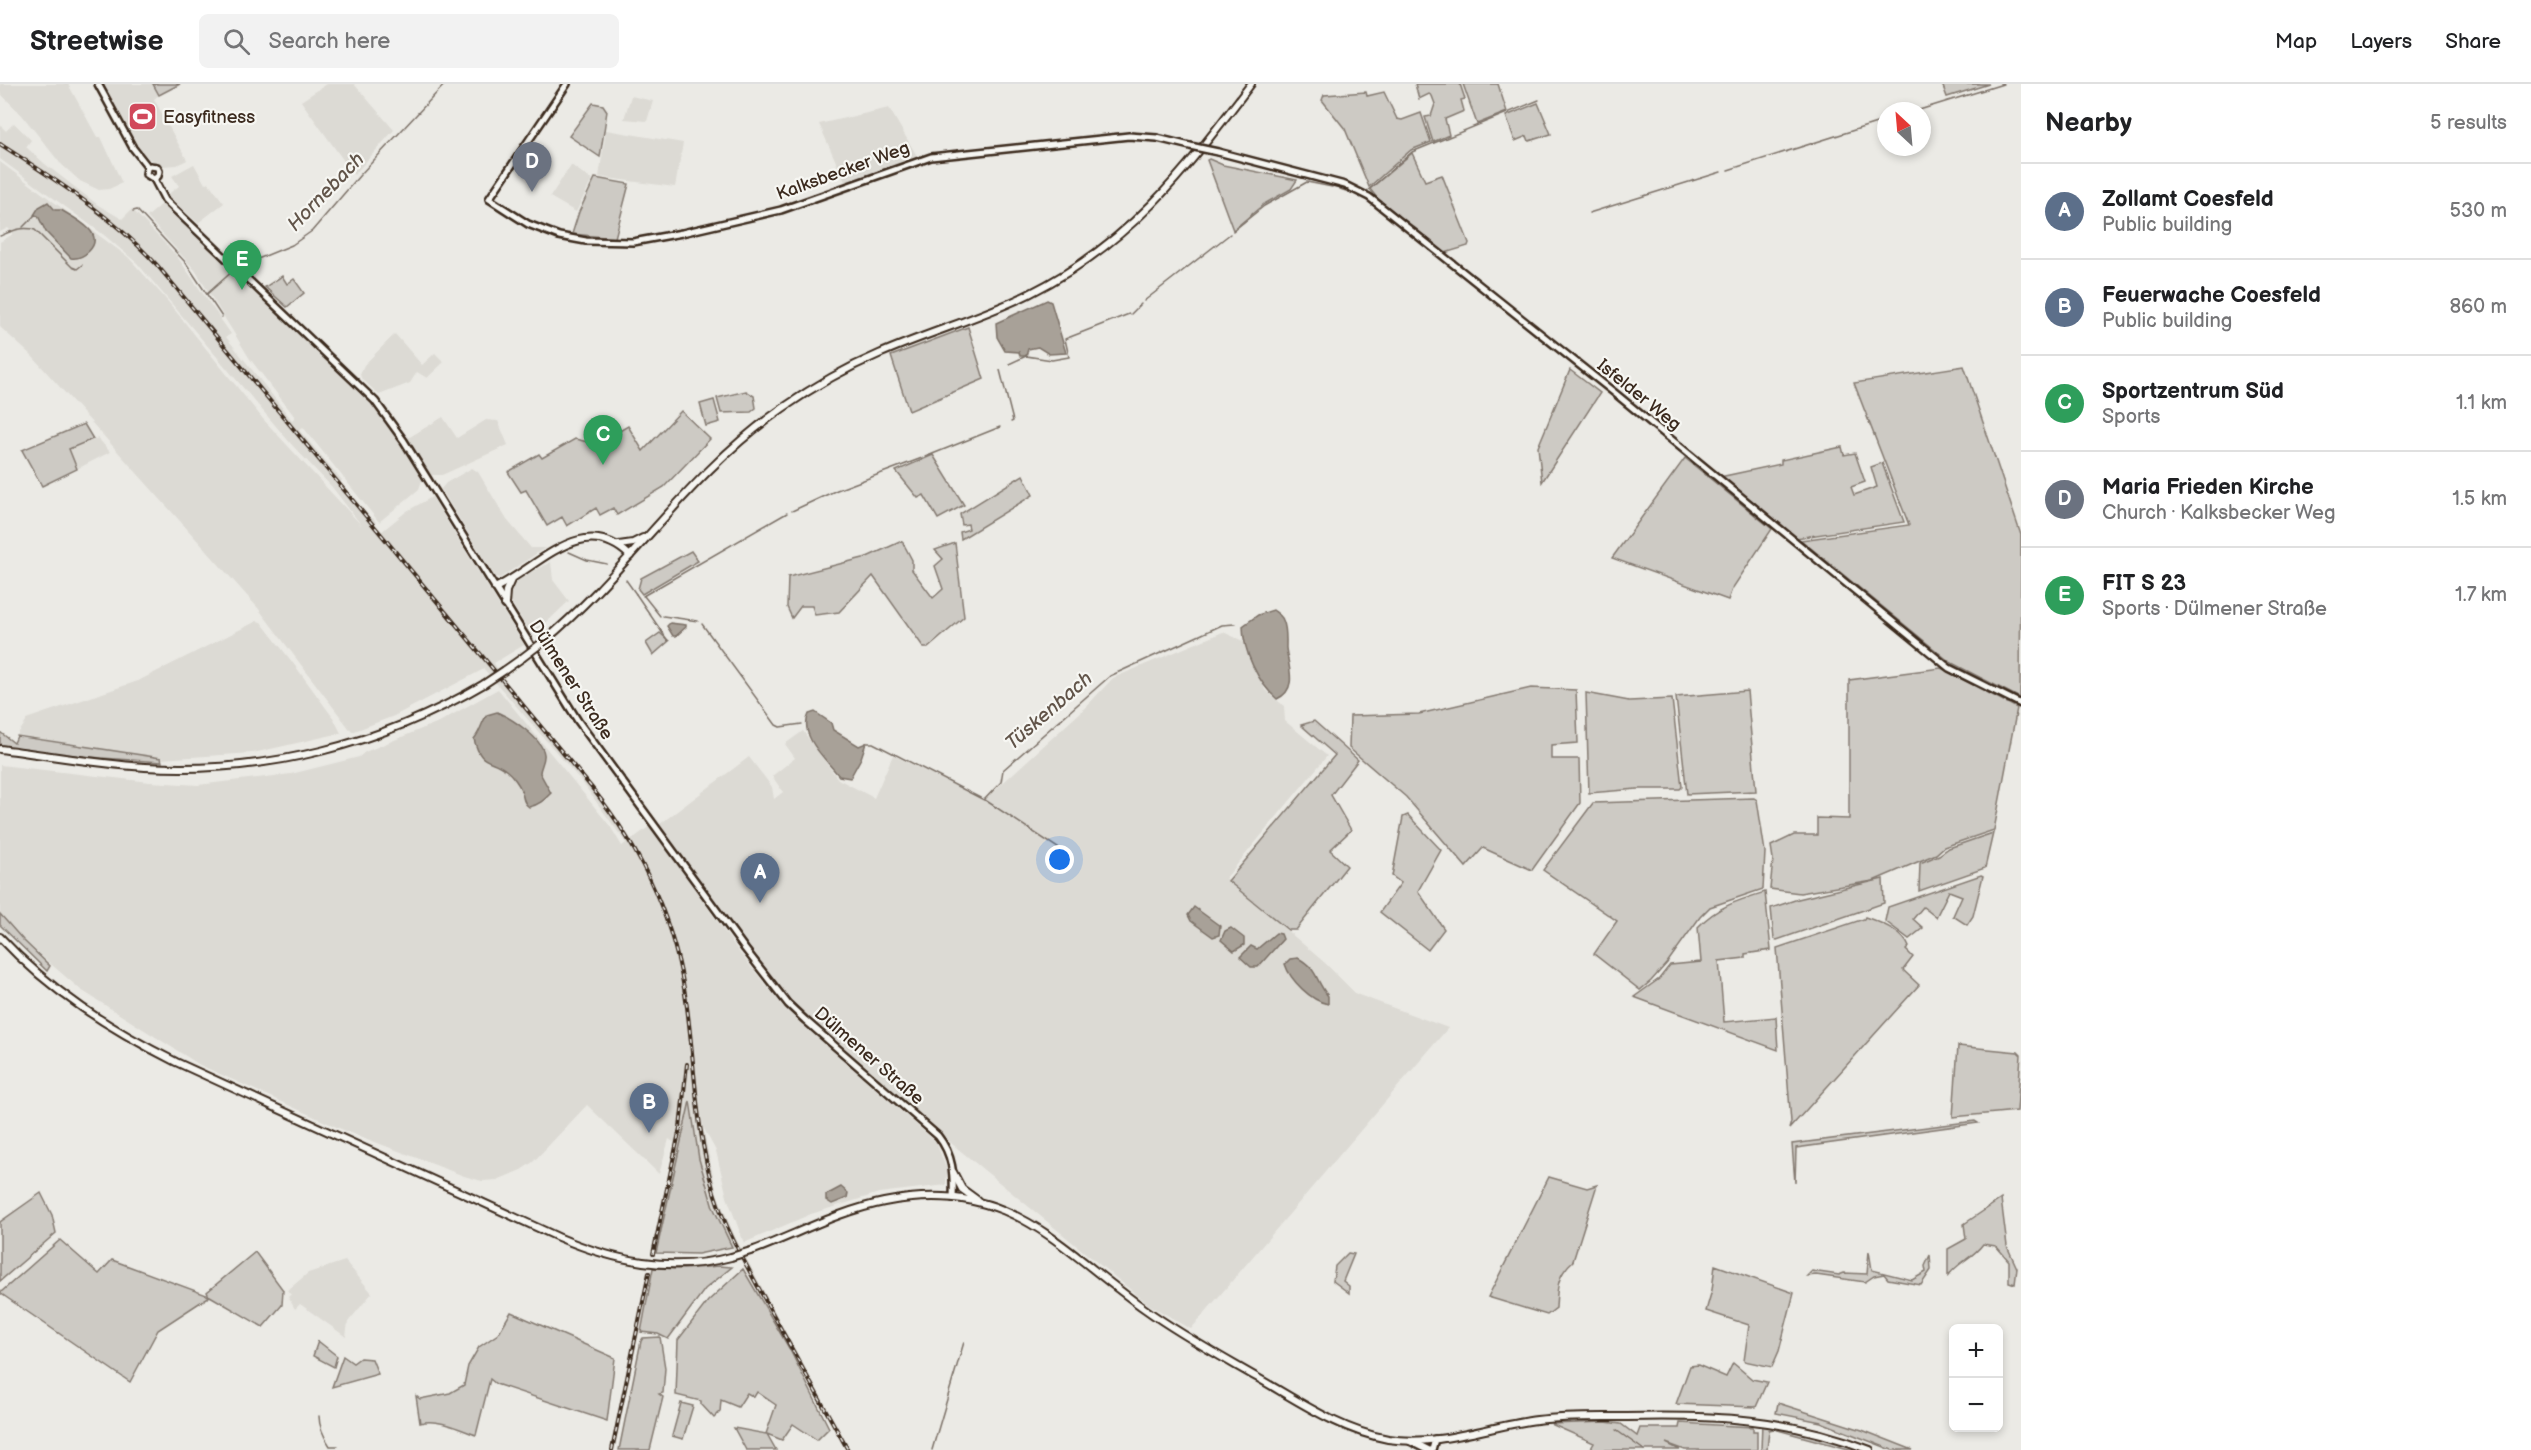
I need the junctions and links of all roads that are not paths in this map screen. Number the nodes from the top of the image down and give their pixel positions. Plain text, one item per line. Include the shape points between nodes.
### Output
1 (98, 84) edge
2 (567, 84) edge
3 (1251, 84) edge
4 (1218, 153) joint
5 (148, 167) junction
6 (154, 178) junction
7 (647, 536) junction
8 (618, 545) junction
9 (630, 556) junction
10 (513, 577) junction
11 (495, 588) junction
12 (506, 605) junction
13 (2021, 704) edge
14 (0, 749) edge
15 (0, 937) edge
16 (953, 1172) junction
17 (953, 1198) junction
18 (980, 1202) junction
19 (1435, 1439) junction
20 (1406, 1440) junction
21 (1432, 1450) edge
22 (1870, 1450) edge

1 - 5 street, Dülmener Straße via 133,148
2 - 4 street, Kalksbecker Weg, bridge via 489,199 528,224 559,237 586,241 626,242 781,210 931,157 1129,136 1157,138
3 - 7 main road via 1176,180 1141,217 1102,249 1027,295 879,354 794,400 717,460
4 - 13 street, Isfelder Weg via 1339,184 1368,197 1616,394 1949,668
5 - 6 street, Dülmener Straße via 146,174
5 - 6 street, Dülmener Straße via 158,169
6 - 11 street, Dülmener Straße via 165,200 375,401 398,430
7 - 8 main road
7 - 9 main road
8 - 9 main road
8 - 10 main road via 600,537 579,539
9 - 14 main road, bridge via 583,607 505,670 453,702 366,739 258,764 189,768 123,765
10 - 11 main road
10 - 12 main road via 506,591
11 - 12 street, Dülmener Straße
12 - 16 street, Dülmener Straße via 591,740 762,971 805,1020 935,1133 948,1152
15 - 17 main road, bridge via 62,993 128,1037 589,1250 637,1262 693,1264 754,1250 882,1202
16 - 17 street, Dülmener Straße
16 - 18 main road via 962,1189
17 - 18 main road
18 - 20 main road via 1039,1227 1154,1315 1310,1408 1354,1429
19 - 20 main road
19 - 21 street
19 - 22 main road via 1547,1419 1706,1416 1786,1425
20 - 21 main road

